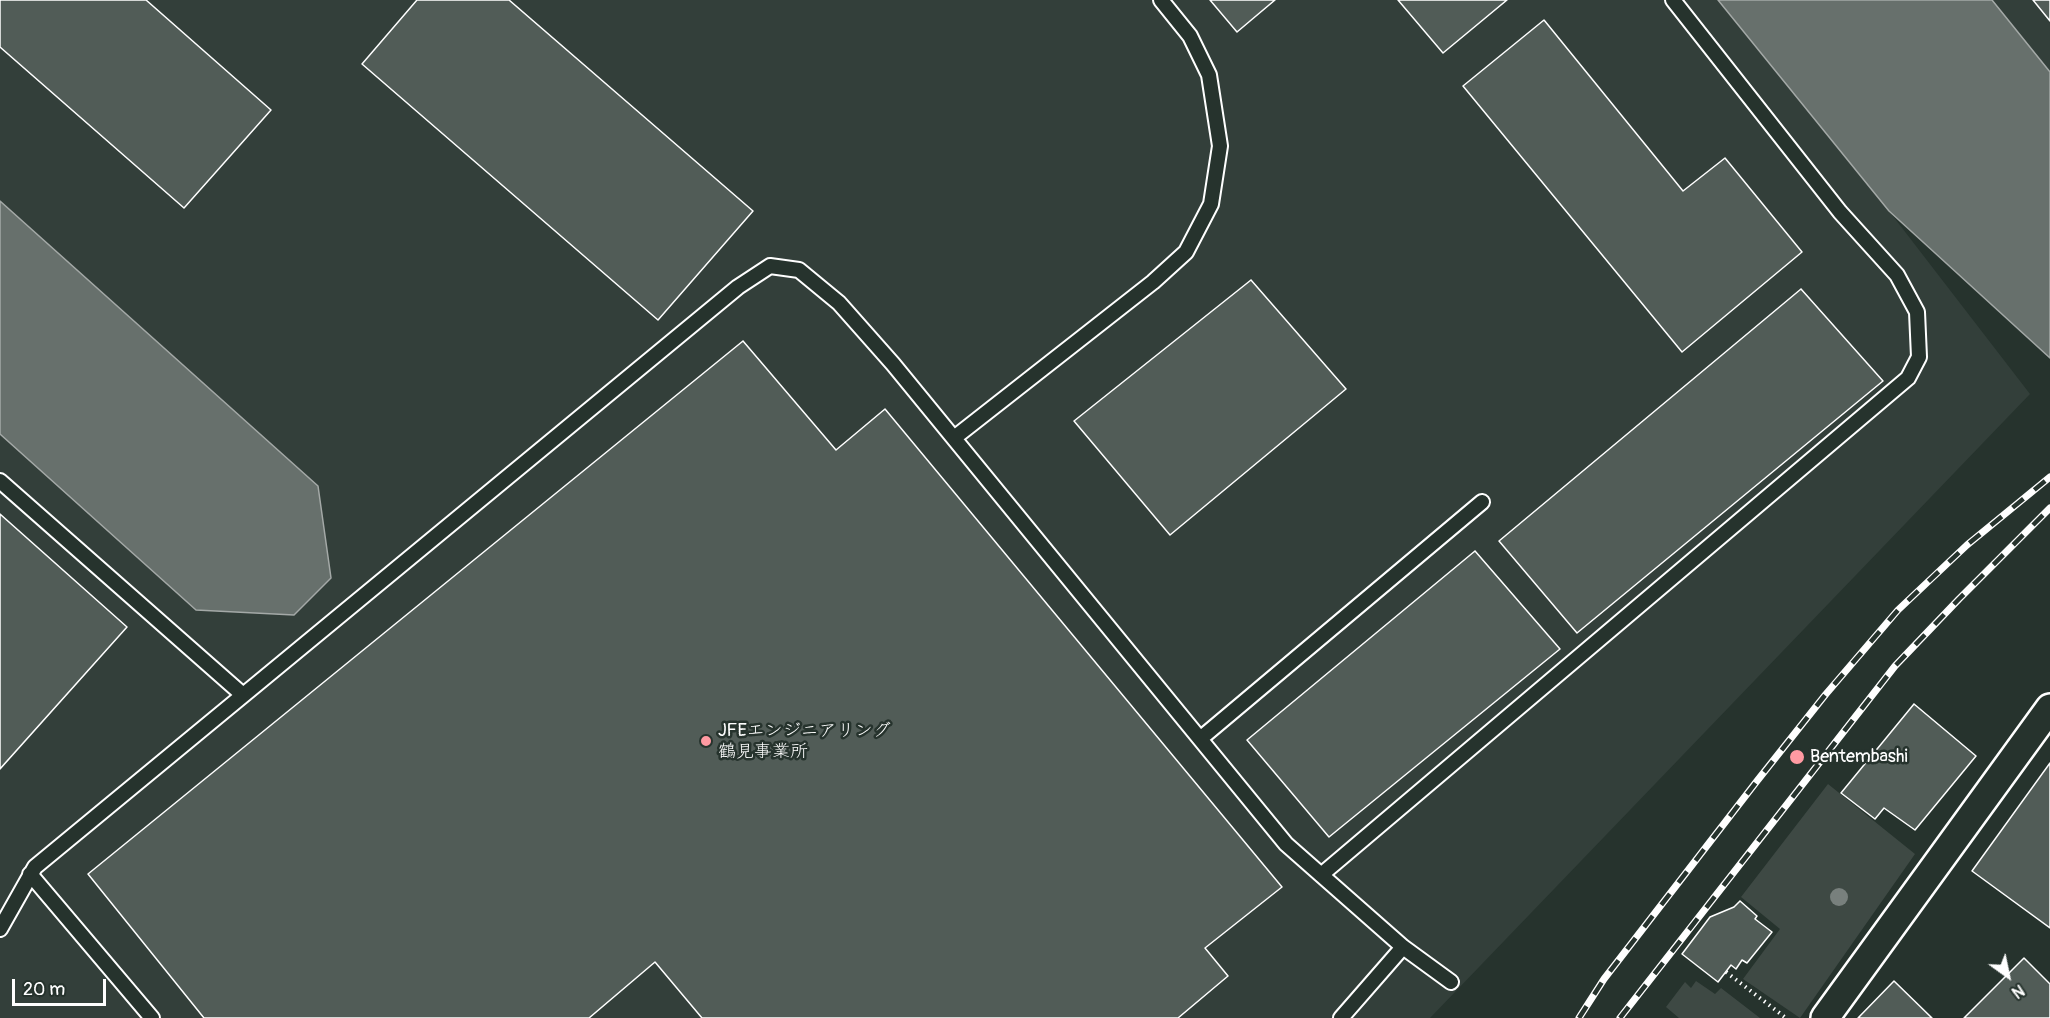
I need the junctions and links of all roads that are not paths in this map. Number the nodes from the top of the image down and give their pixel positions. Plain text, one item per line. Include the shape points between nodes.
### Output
1 (1161, 0) edge
2 (1673, 0) edge
3 (954, 438) junction
4 (0, 481) edge
5 (1482, 502) dead end
6 (243, 695) junction
7 (2050, 708) edge
8 (1200, 740) junction
9 (30, 874) junction
10 (1321, 875) junction
11 (0, 929) edge
12 (1403, 947) junction
13 (1451, 982) dead end
14 (152, 1018) edge
15 (1341, 1018) edge
16 (1825, 1018) edge

1 - 3 lane via 1190,36 1209,75 1220,146 1211,204 1186,252
2 - 10 lane via 1840,212 1897,275 1917,312 1919,357 1908,378
3 - 6 lane via 839,303 799,270 770,266 729,294
3 - 8 lane
4 - 6 lane
5 - 8 lane
6 - 9 lane
7 - 16 street
8 - 10 lane via 1286,844
9 - 11 lane
9 - 14 lane
10 - 12 lane
12 - 13 lane
12 - 15 lane

